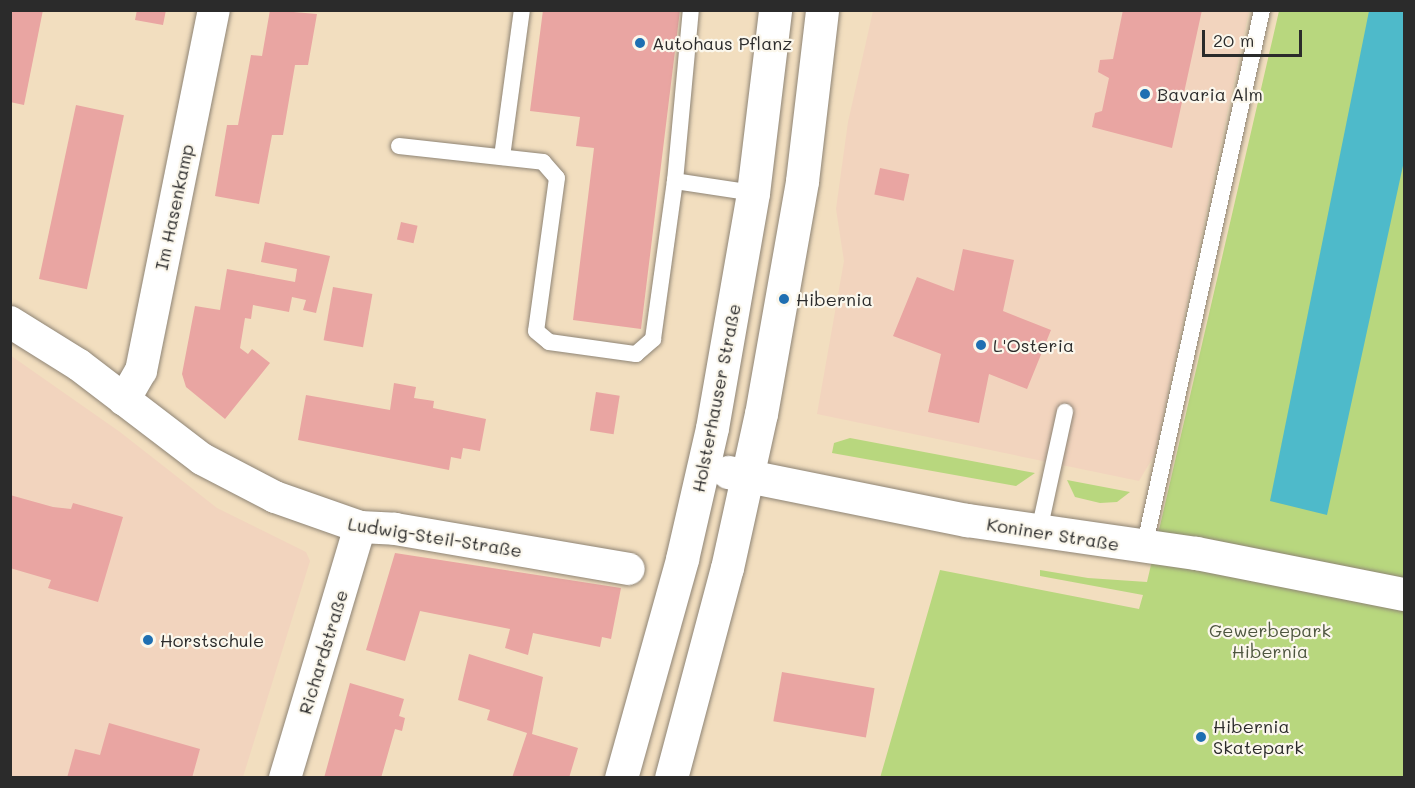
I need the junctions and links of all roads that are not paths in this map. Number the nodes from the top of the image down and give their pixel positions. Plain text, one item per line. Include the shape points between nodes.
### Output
1 (214, 10) edge
2 (522, 10) edge
3 (691, 10) edge
4 (775, 10) edge
5 (822, 10) edge
6 (1262, 10) edge
7 (399, 146) dead end
8 (502, 157) junction
9 (675, 181) junction
10 (753, 193) junction
11 (10, 322) edge
12 (124, 400) junction
13 (1065, 412) dead end
14 (703, 468) junction
15 (749, 476) junction
16 (360, 527) junction
17 (1039, 531) junction
18 (1144, 548) junction
19 (629, 569) dead end
20 (1404, 594) edge
21 (285, 777) edge
22 (621, 777) edge
23 (671, 777) edge

1 - 12 street, Im Hasenkamp via 141,371
2 - 8 lane
3 - 9 lane
4 - 10 main road, Holsterhauser Straße
5 - 15 main road via 784,299
6 - 18 lane
7 - 8 lane
8 - 9 lane via 543,162 557,178 536,331 549,342 636,354 653,339
9 - 10 lane
10 - 14 main road, Holsterhauser Straße
11 - 12 street, Ludwig-Steil-Straße via 80,365
12 - 16 street, Ludwig-Steil-Straße via 202,459 238,479 285,501
13 - 17 lane
14 - 15 main road, Koniner Straße
14 - 22 main road, Holsterhauser Straße
15 - 17 main road, Koniner Straße
15 - 23 main road
16 - 19 street, Ludwig-Steil-Straße
16 - 21 street, Richardstraße
17 - 18 main road, Koniner Straße
18 - 20 main road, Koniner Straße via 1196,553

